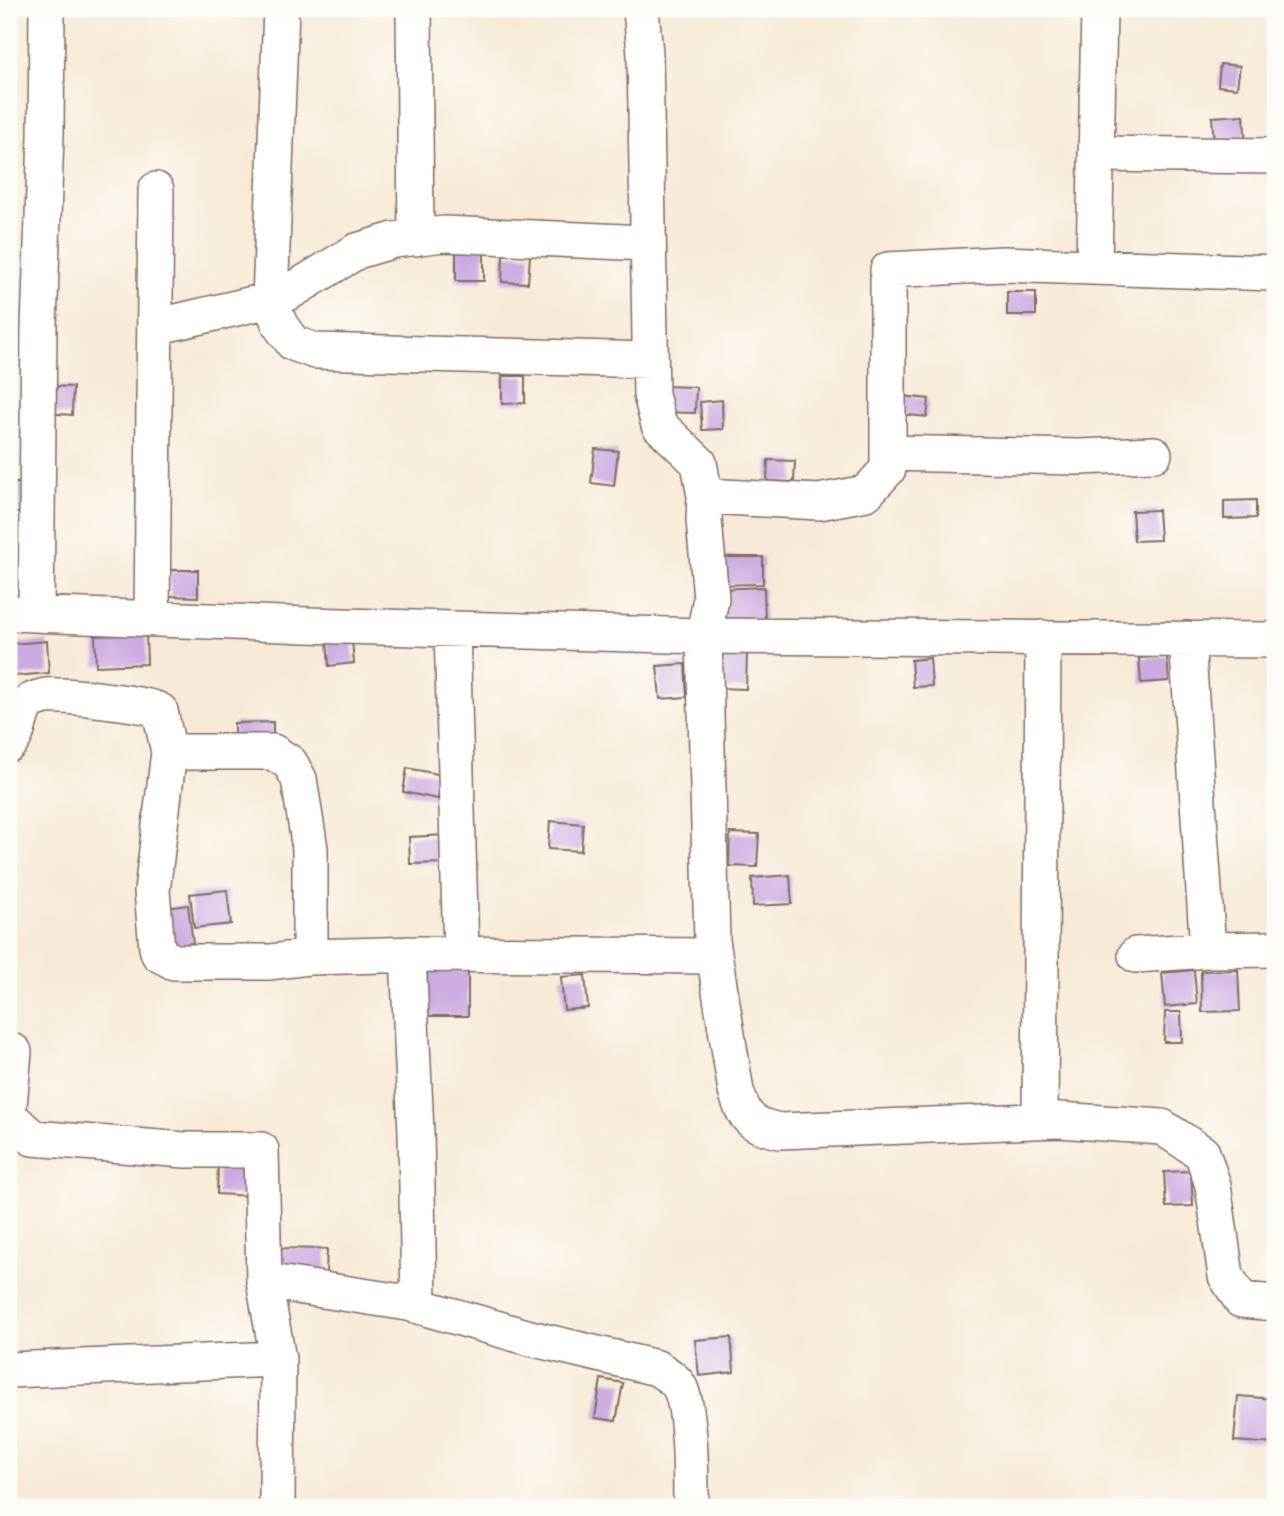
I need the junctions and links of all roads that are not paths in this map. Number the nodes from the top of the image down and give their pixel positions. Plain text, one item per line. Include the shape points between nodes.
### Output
1 (47, 9) edge
2 (281, 9) edge
3 (414, 9) edge
4 (641, 9) edge
5 (1099, 9) edge
6 (1096, 154) junction
7 (1275, 156) edge
8 (156, 190) dead end
9 (416, 238) junction
10 (647, 243) junction
11 (1094, 267) junction
12 (1275, 273) edge
13 (270, 300) junction
14 (155, 327) junction
15 (650, 360) junction
16 (888, 453) junction
17 (1154, 454) dead end
18 (705, 496) junction
19 (22, 613) edge
20 (152, 618) junction
21 (452, 629) junction
22 (704, 636) junction
23 (1043, 638) junction
24 (1188, 639) junction
25 (1275, 639) edge
26 (9, 744) edge
27 (169, 752) junction
28 (1275, 949) edge
29 (1208, 950) junction
30 (408, 954) junction
31 (461, 954) junction
32 (1136, 955) dead end
33 (713, 956) junction
34 (310, 957) junction
35 (14, 1052) dead end
36 (9, 1106) edge
37 (9, 1116) edge
38 (1040, 1120) junction
39 (264, 1281) junction
40 (1275, 1303) edge
41 (419, 1306) junction
42 (278, 1359) junction
43 (9, 1370) edge
44 (276, 1507) edge
45 (691, 1507) edge

1 - 19 street via 39,326
2 - 13 street
3 - 9 street
4 - 10 street
5 - 6 street
6 - 7 street
6 - 11 street
8 - 14 street
9 - 10 street via 444,234
9 - 13 street via 357,251
10 - 15 street
11 - 12 street
11 - 16 street via 1003,264 888,270
13 - 14 street
13 - 15 street via 293,343 315,351
14 - 20 street
15 - 18 street via 651,395 659,425 699,463
16 - 17 street
16 - 18 street via 888,470 866,493 819,502
18 - 22 street via 710,598
19 - 20 street
20 - 21 street
21 - 22 street
21 - 31 street
22 - 23 street
22 - 33 street
23 - 24 street
23 - 38 street
24 - 25 street
24 - 29 street
26 - 27 street via 19,730 24,708 46,696 154,707 163,720
27 - 34 street via 273,752 290,762 299,779 310,849
27 - 34 street via 152,891 159,954 174,962 270,962
28 - 29 street
29 - 32 street
30 - 31 street
30 - 34 street
30 - 41 street
31 - 33 street
33 - 38 street via 736,1091 743,1113 757,1126 780,1131
35 - 36 street
37 - 39 street via 33,1138 185,1150 261,1150
38 - 40 street via 1162,1127 1202,1153 1213,1185 1226,1276 1241,1300
39 - 41 street
39 - 42 street
41 - 45 street via 657,1368 673,1379 684,1398
42 - 43 street
42 - 44 street

